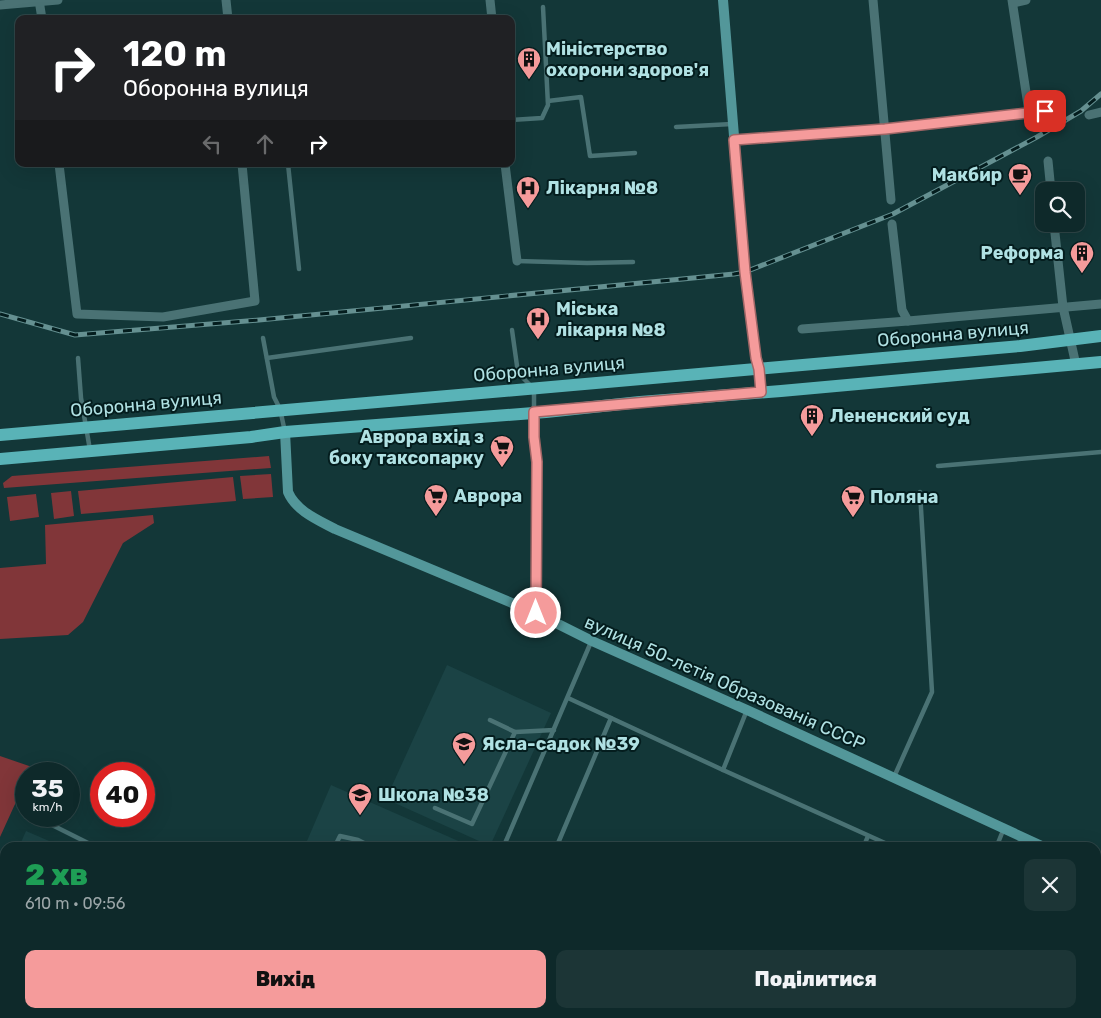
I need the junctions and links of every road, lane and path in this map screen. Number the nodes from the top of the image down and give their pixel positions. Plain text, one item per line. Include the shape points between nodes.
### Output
1 (58, 0) edge
2 (226, 0) edge
3 (490, 0) edge
4 (723, 0) edge
5 (873, 0) edge
6 (1026, 0) edge
7 (39, 1) edge
8 (1012, 2) edge
9 (0, 5) edge
10 (543, 7) dead end
11 (41, 15) edge
12 (228, 15) edge
13 (492, 15) edge
14 (548, 101) junction
15 (1061, 110) dead end
16 (1029, 112) junction
17 (1101, 112) edge
18 (1089, 115) dead end
19 (515, 120) edge
20 (732, 124) junction
21 (676, 127) dead end
22 (885, 129) junction
23 (734, 140) junction
24 (635, 153) dead end
25 (1048, 161) dead end
26 (59, 167) edge
27 (242, 167) edge
28 (288, 167) edge
29 (505, 167) edge
30 (1050, 182) edge
31 (892, 200) dead end
32 (892, 224) dead end
33 (1055, 232) edge
34 (516, 261) joint
35 (633, 262) dead end
36 (299, 269) dead end
37 (1101, 304) edge
38 (1063, 307) junction
39 (908, 321) junction
40 (802, 329) dead end
41 (512, 330) dead end
42 (1101, 336) edge
43 (263, 338) dead end
44 (411, 338) dead end
45 (1071, 341) junction
46 (78, 358) dead end
47 (267, 358) junction
48 (1101, 362) edge
49 (1076, 365) junction
50 (759, 369) junction
51 (534, 389) junction
52 (761, 392) junction
53 (280, 409) junction
54 (534, 412) junction
55 (85, 427) junction
56 (285, 432) junction
57 (0, 434) edge
58 (90, 451) junction
59 (1101, 452) edge
60 (0, 459) edge
61 (938, 466) dead end
62 (920, 492) dead end
63 (536, 613) junction
64 (592, 641) junction
65 (568, 698) junction
66 (747, 710) junction
67 (611, 718) junction
68 (490, 720) dead end
69 (554, 730) junction
70 (516, 732) junction
71 (723, 770) junction
72 (893, 777) junction
73 (435, 808) dead end
74 (56, 827) edge
75 (1004, 828) junction
76 (868, 836) junction
77 (86, 842) edge
78 (337, 842) edge
79 (362, 842) edge
80 (506, 842) edge
81 (558, 842) edge
82 (866, 842) edge
83 (882, 842) edge
84 (998, 842) edge
85 (1033, 842) edge

1 - 7 street
2 - 12 street
3 - 13 street
4 - 20 street
5 - 22 street
6 - 8 street
7 - 9 street
7 - 11 street
8 - 16 street
10 - 14 lane
14 - 19 lane via 542,118
14 - 24 lane via 581,97 590,156
15 - 16 street
16 - 22 street
17 - 18 street
20 - 21 lane
20 - 23 street
22 - 23 street
22 - 31 street
23 - 50 street via 745,272
25 - 30 street
26 - 27 street via 77,314 163,317 255,301
28 - 36 lane
29 - 34 street
32 - 39 street via 902,310
33 - 38 street
34 - 35 lane
37 - 38 street
38 - 39 street
38 - 45 street
39 - 40 street
41 - 51 lane via 518,373
42 - 45 main road, Оборонна вулиця
43 - 47 lane
44 - 47 lane
45 - 49 street
45 - 50 main road, Оборонна вулиця
46 - 55 lane
47 - 53 lane via 274,397
48 - 49 main road
49 - 52 main road
50 - 51 main road, Оборонна вулиця
50 - 52 street
51 - 53 main road, Оборонна вулиця
51 - 54 lane
52 - 54 main road
53 - 55 main road, Оборонна вулиця
53 - 56 lane
54 - 56 main road
54 - 63 street via 537,462
55 - 57 main road, Оборонна вулиця
55 - 58 lane
56 - 58 main road
56 - 63 street, вулиця 50-лєтія Образованія СССР via 288,492 299,507 335,529
58 - 60 main road
59 - 61 lane
62 - 72 lane via 932,692
63 - 64 street, вулиця 50-лєтія Образованія СССР
64 - 65 lane
64 - 66 street, вулиця 50-лєтія Образованія СССР
65 - 67 lane
65 - 69 lane
66 - 71 lane
66 - 72 street, вулиця 50-лєтія Образованія СССР
67 - 71 lane
67 - 81 lane
68 - 70 lane
69 - 70 lane
69 - 80 lane
70 - 73 lane via 472,824
71 - 76 lane
72 - 75 street, вулиця 50-лєтія Образованія СССР
74 - 77 lane
75 - 84 lane
75 - 85 street, вулиця 50-лєтія Образованія СССР
76 - 82 lane
76 - 83 lane
78 - 79 lane via 340,836

